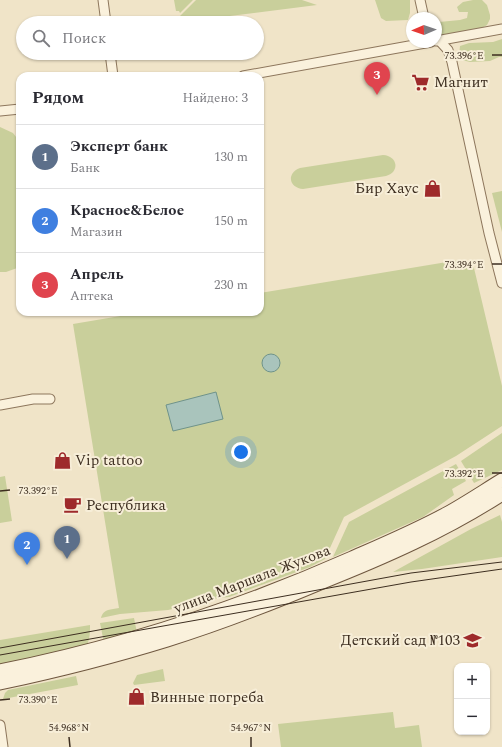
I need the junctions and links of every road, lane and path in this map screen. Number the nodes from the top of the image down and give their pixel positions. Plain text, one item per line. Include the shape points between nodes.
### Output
1 (103, 0) edge
2 (420, 0) edge
3 (423, 12) edge
4 (105, 16) edge
5 (502, 29) edge
6 (442, 39) edge
7 (442, 45) edge
8 (406, 46) edge
9 (111, 60) edge
10 (112, 72) edge
11 (264, 72) edge
12 (16, 109) edge
13 (0, 111) edge
14 (502, 283) edge
15 (50, 399) dead end
16 (0, 405) edge
17 (502, 480) edge
18 (502, 494) edge
19 (0, 671) edge
20 (0, 683) edge
21 (0, 725) edge
22 (3, 747) edge

1 - 4 street
2 - 3 street
5 - 6 street
7 - 14 street via 448,50 452,62
8 - 11 street
9 - 10 street
12 - 13 street
15 - 16 street via 33,399
17 - 19 main road, улица Маршала Жукова via 447,513 302,580 164,629 107,646
18 - 20 main road, улица Маршала Жукова via 453,524 406,547 267,605 148,646
21 - 22 street

